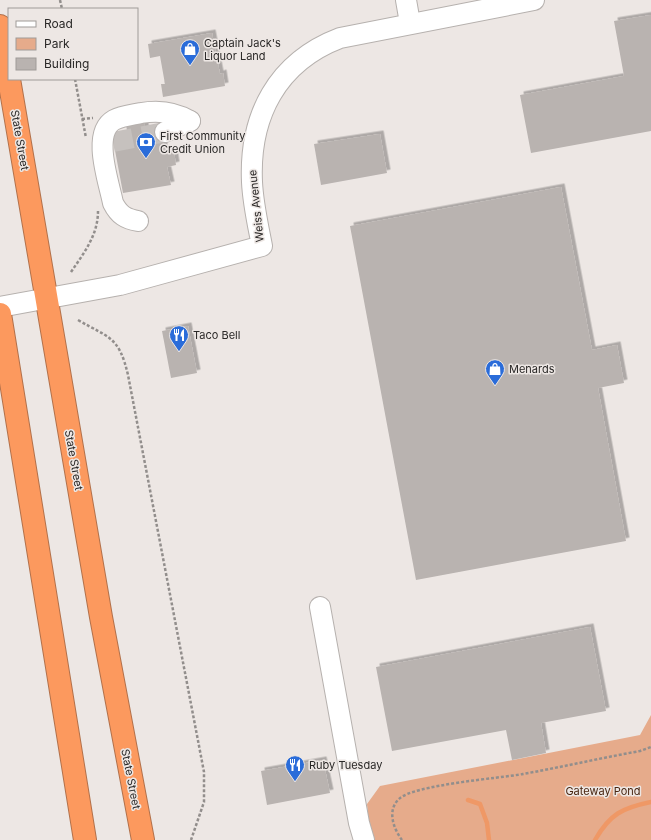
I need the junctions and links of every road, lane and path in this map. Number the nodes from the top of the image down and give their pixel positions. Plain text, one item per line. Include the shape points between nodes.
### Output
1 (406, 0) edge
2 (534, 0) edge
3 (410, 23) junction
4 (0, 26) edge
5 (8, 73) edge
6 (9, 80) edge
7 (75, 80) edge
8 (164, 128) tunnel mouth
9 (87, 143) dead end
10 (97, 204) dead end
11 (138, 221) dead end
12 (71, 272) dead end
13 (46, 299) junction
14 (0, 307) edge
15 (0, 314) edge
16 (78, 320) dead end
17 (320, 607) dead end
18 (651, 747) edge
19 (85, 840) edge
20 (142, 840) edge
21 (192, 840) edge
22 (364, 840) edge
23 (402, 840) edge

1 - 3 street
2 - 3 street, Weiss Avenue
3 - 13 street, Weiss Avenue via 354,34 327,43 295,64 271,94 256,130 252,165 254,203 262,246 120,285
4 - 5 highway, State Street
6 - 13 highway, State Street
7 - 9 path
8 - 11 street via 197,122 160,111 114,120 103,132 102,147 111,145 116,209 125,218
10 - 12 path via 97,229
13 - 14 street, Weiss Avenue
13 - 20 highway, State Street
15 - 19 highway
16 - 21 path via 107,335 113,341 124,359 128,375 204,772 204,802
17 - 22 street
18 - 23 path via 522,774 411,792 399,798 392,808 392,819

